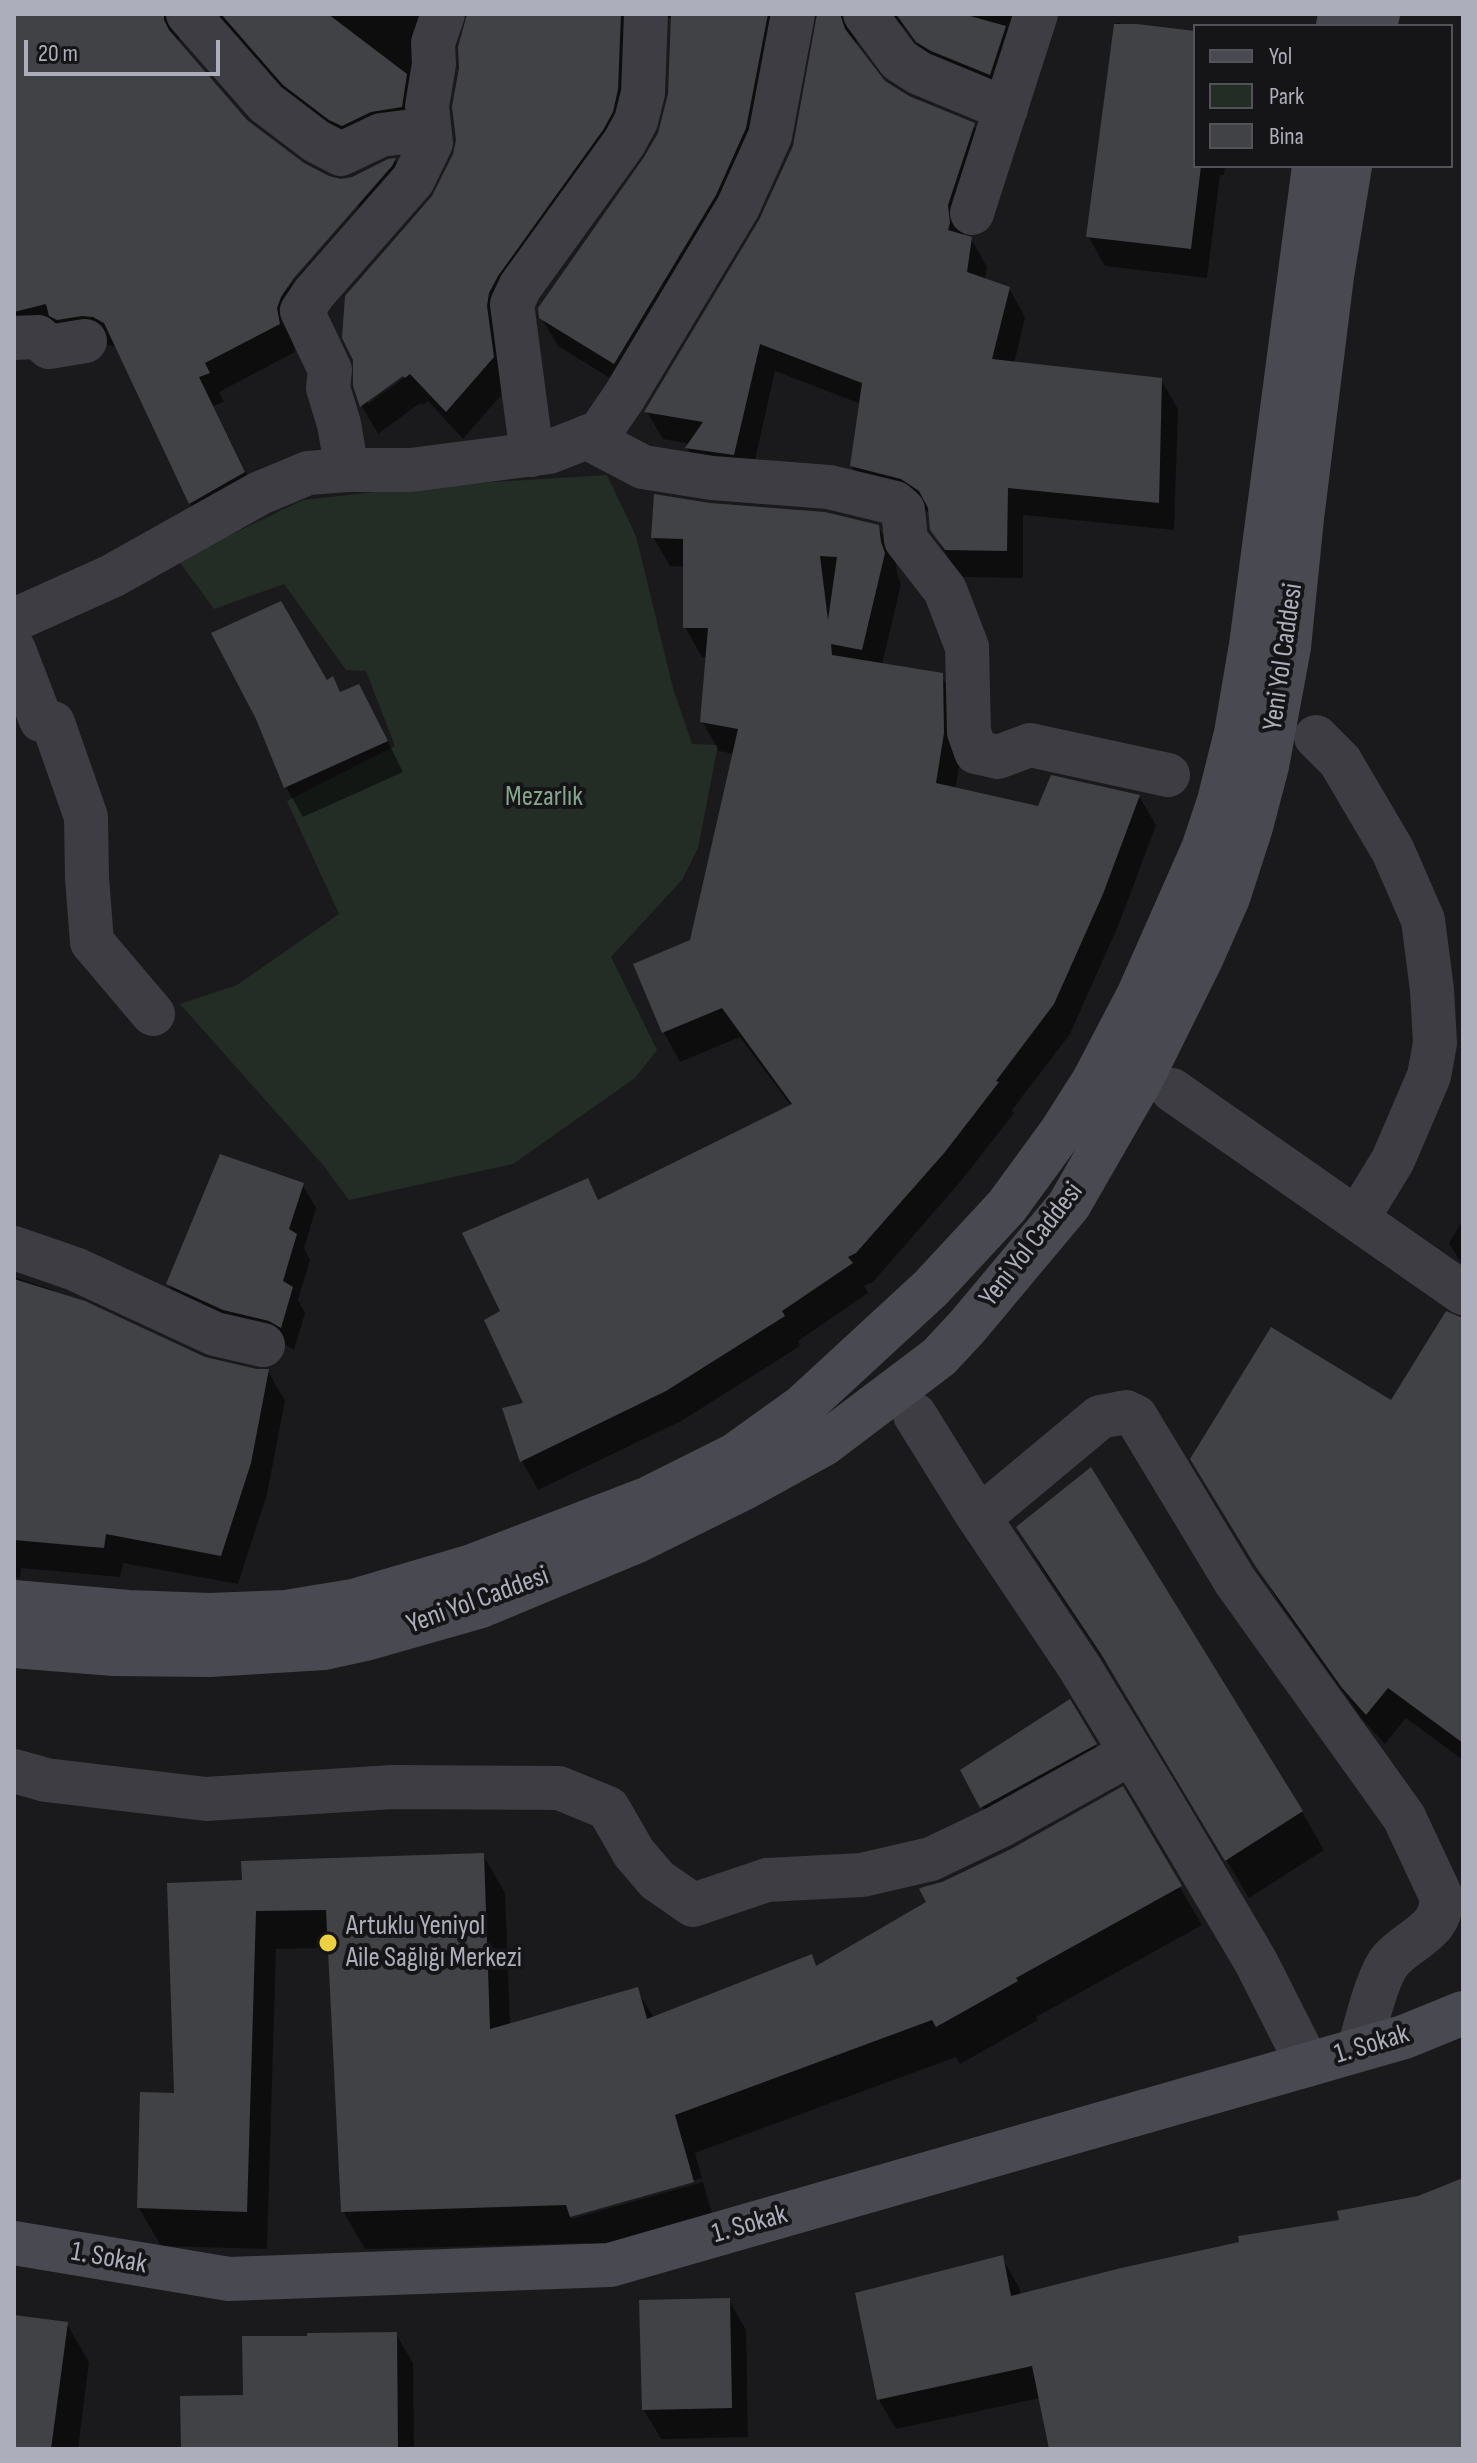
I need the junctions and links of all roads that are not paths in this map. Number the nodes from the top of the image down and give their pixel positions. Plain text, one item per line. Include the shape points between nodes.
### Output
1 (188, 14) edge
2 (443, 14) edge
3 (646, 14) edge
4 (793, 14) edge
5 (865, 14) edge
6 (1036, 14) edge
7 (1006, 109) junction
8 (429, 129) junction
9 (1314, 168) edge
10 (1350, 168) edge
11 (972, 213) dead end
12 (14, 338) edge
13 (85, 341) dead end
14 (586, 437) junction
15 (532, 455) junction
16 (347, 470) junction
17 (14, 620) edge
18 (14, 650) edge
19 (1316, 737) dead end
20 (1168, 775) dead end
21 (153, 1014) dead end
22 (1172, 1090) dead end
23 (1357, 1219) junction
24 (14, 1248) edge
25 (1463, 1293) edge
26 (263, 1345) dead end
27 (915, 1415) dead end
28 (980, 1517) junction
29 (14, 1602) edge
30 (14, 1646) edge
31 (1131, 1753) junction
32 (14, 1771) edge
33 (1463, 2013) edge
34 (1359, 2049) junction
35 (1308, 2065) junction
36 (14, 2243) edge

1 - 8 street via 266,103 341,154 381,135
2 - 8 street via 433,43
3 - 15 street via 643,93 636,121 512,304
4 - 14 street via 770,136 738,207 624,397 600,432
5 - 7 street via 899,60
6 - 7 street
7 - 11 street
8 - 16 street via 431,143 413,180 302,311 330,370 328,388
9 - 29 main road, Yeni Yol Caddesi via 1251,645 1219,801 1203,849 1107,1056 1007,1206 909,1310 802,1407 735,1455 649,1498 472,1566 353,1601 286,1612 128,1612
10 - 30 main road, Yeni Yol Caddesi via 1330,291 1289,647 1267,766 1228,898 1142,1078 1069,1205 967,1327 939,1357 824,1444 635,1542 481,1606 324,1648 209,1655
12 - 13 street via 38,337 49,347
14 - 15 street
14 - 20 street via 643,467 829,487 895,503 903,510 906,540 945,590 967,647 969,732 976,752 998,757 1030,745
15 - 16 street via 411,470
16 - 17 street via 308,473 260,493 112,576
18 - 21 street via 41,720 53,723 86,817 92,942
19 - 23 street via 1340,761 1393,851 1423,920 1432,990 1435,1043 1429,1076 1393,1160
22 - 23 street
23 - 25 street
24 - 26 street via 75,1269 215,1334
27 - 28 street
28 - 31 street
28 - 34 street via 1100,1417 1126,1412 1136,1417 1235,1581 1404,1817 1441,1896 1442,1908 1432,1926 1389,1962
31 - 32 street via 931,1859 862,1875 767,1880 693,1905 657,1880 608,1808 559,1788 392,1787 206,1799 46,1780
31 - 35 street via 1256,1962
33 - 34 main road, 1. Sokak
34 - 35 main road, 1. Sokak
35 - 36 main road, 1. Sokak via 610,2265 229,2279

